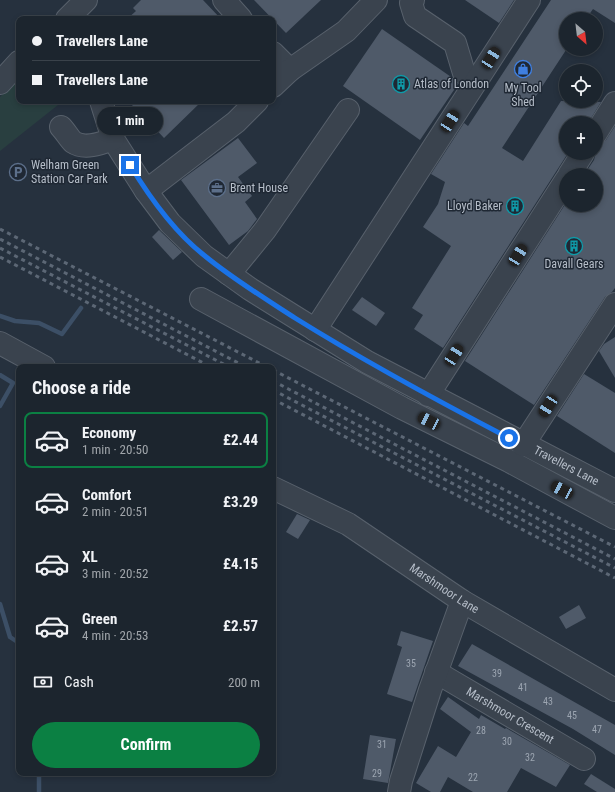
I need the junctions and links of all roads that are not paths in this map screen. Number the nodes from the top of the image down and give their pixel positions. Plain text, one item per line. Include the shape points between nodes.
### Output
1 (85, 0) edge
2 (224, 0) edge
3 (376, 0) edge
4 (413, 0) edge
5 (529, 0) edge
6 (70, 16) edge
7 (238, 16) edge
8 (276, 56) edge
9 (16, 65) edge
10 (290, 70) junction
11 (476, 81) junction
12 (0, 82) edge
13 (276, 83) edge
14 (615, 103) edge
15 (102, 104) edge
16 (254, 104) edge
17 (348, 110) dead end
18 (603, 122) edge
19 (61, 126) dead end
20 (113, 139) junction
21 (559, 190) edge
22 (146, 191) junction
23 (230, 274) junction
24 (201, 300) dead end
25 (615, 304) edge
26 (315, 330) junction
27 (0, 343) edge
28 (38, 364) edge
29 (421, 391) junction
30 (402, 408) junction
31 (523, 445) junction
32 (607, 487) edge
33 (276, 489) edge
34 (588, 504) junction
35 (615, 518) edge
36 (462, 601) junction
37 (436, 672) junction
38 (615, 690) edge
39 (584, 759) dead end
40 (399, 792) edge

1 - 6 street
2 - 7 street
3 - 10 street via 346,31
4 - 11 street via 411,3 415,16 455,43 464,73
5 - 11 street
8 - 10 street
9 - 12 street
10 - 13 street
11 - 26 street
14 - 18 street
15 - 20 street, Travellers Lane
16 - 22 street via 236,122
17 - 23 street via 265,230
19 - 20 street via 74,142 92,149
20 - 22 street, Travellers Lane
21 - 29 street
22 - 23 street, Travellers Lane via 170,223 204,256
23 - 26 street, Travellers Lane
24 - 30 street
25 - 31 street
26 - 29 street, Travellers Lane
27 - 28 street
29 - 30 street
29 - 31 street, Travellers Lane
30 - 34 street
31 - 32 street, Travellers Lane
32 - 34 street
33 - 36 street, Marshmoor Lane via 348,524
34 - 35 street
36 - 37 street
36 - 38 street, Marshmoor Lane
37 - 39 street, Marshmoor Crescent
37 - 40 street

